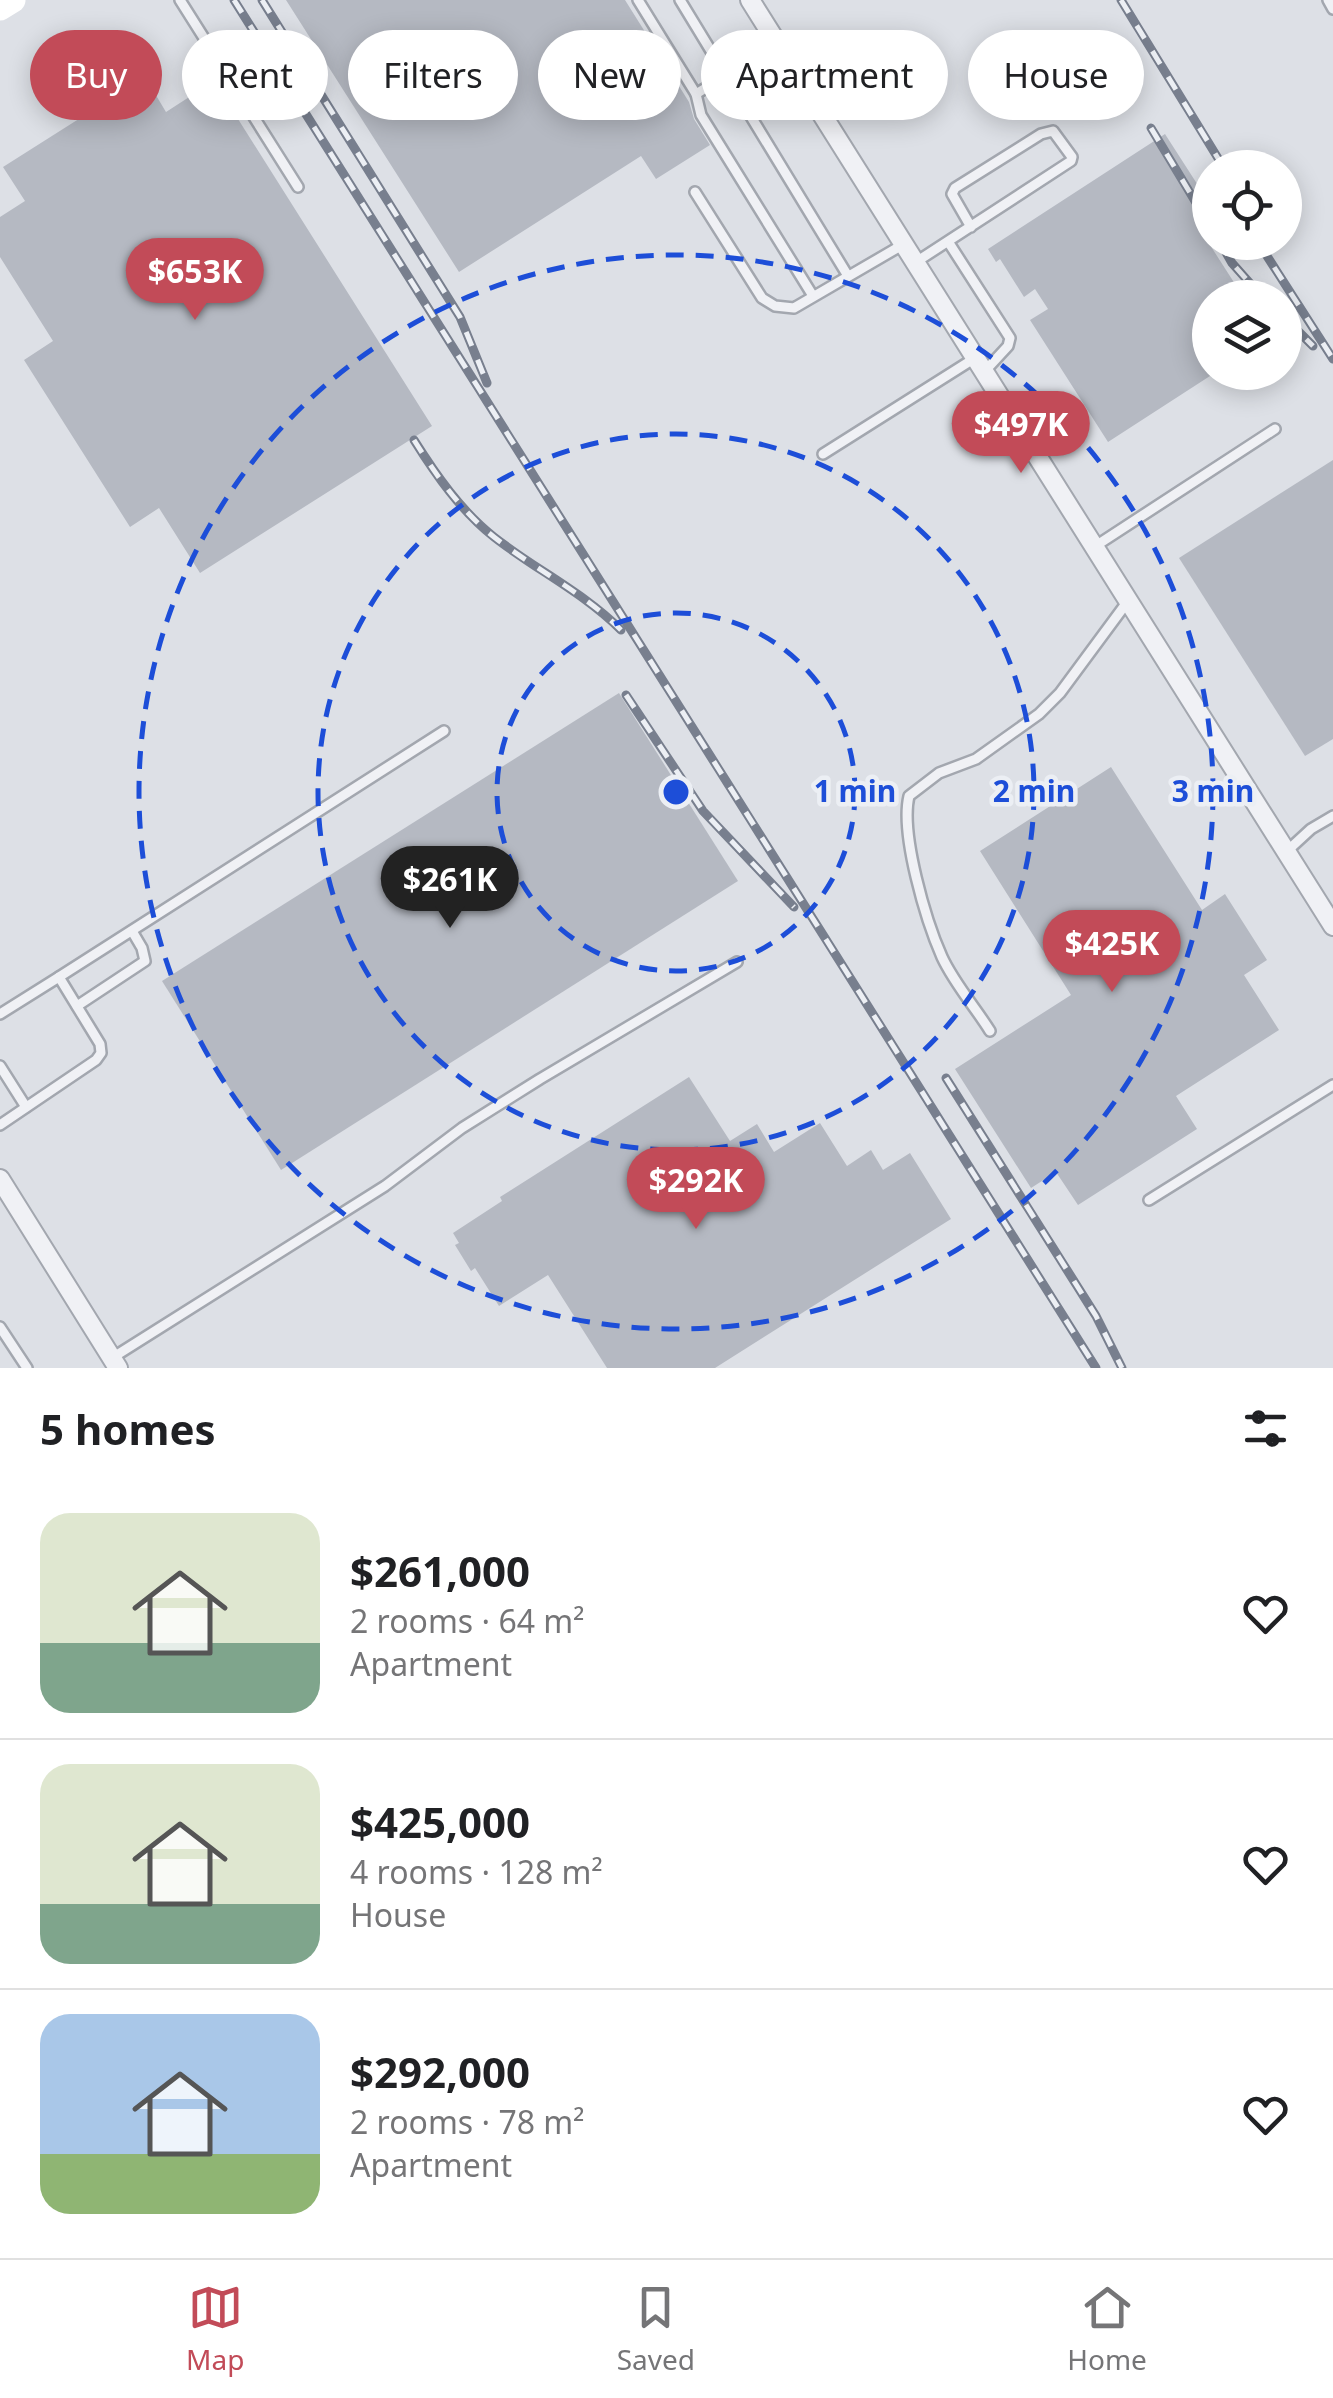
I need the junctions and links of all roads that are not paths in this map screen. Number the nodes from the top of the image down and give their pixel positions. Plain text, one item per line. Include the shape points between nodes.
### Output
1 (13, 0) edge
2 (180, 0) edge
3 (638, 0) edge
4 (680, 0) edge
5 (750, 0) edge
6 (1328, 0) edge
7 (0, 8) edge
8 (1333, 9) edge
9 (770, 30) edge
10 (701, 35) edge
11 (701, 91) edge
12 (696, 94) junction
13 (752, 120) edge
14 (826, 120) edge
15 (298, 187) dead end
16 (695, 192) dead end
17 (970, 226) junction
18 (949, 243) junction
19 (904, 244) junction
20 (916, 262) junction
21 (848, 276) junction
22 (813, 296) junction
23 (979, 365) junction
24 (1274, 429) dead end
25 (823, 454) dead end
26 (1094, 546) junction
27 (1128, 601) junction
28 (444, 731) dead end
29 (1333, 816) edge
30 (1286, 852) junction
31 (1333, 926) edge
32 (132, 930) junction
33 (737, 962) dead end
34 (59, 977) junction
35 (77, 1006) junction
36 (0, 1014) edge
37 (990, 1031) dead end
38 (0, 1066) edge
39 (1333, 1085) edge
40 (26, 1107) junction
41 (0, 1124) edge
42 (1, 1184) edge
43 (1149, 1200) dead end
44 (0, 1327) edge
45 (115, 1363) edge
46 (26, 1368) edge

1 - 7 main road
2 - 15 lane
3 - 12 lane
4 - 10 lane
5 - 9 street
6 - 8 lane
11 - 12 lane
12 - 22 lane via 701,115
13 - 21 lane
14 - 19 street
16 - 22 lane via 762,298 794,308
17 - 17 lane via 1071,162 1052,132 955,188
17 - 18 lane
18 - 20 lane
18 - 23 lane via 1010,338
19 - 20 street
19 - 21 lane
20 - 23 street
21 - 22 lane
23 - 25 lane
23 - 26 street
24 - 26 lane
26 - 27 street
27 - 30 street
27 - 37 lane via 1039,714 909,796 907,842 943,958
28 - 32 lane
29 - 30 lane
30 - 31 street
32 - 34 lane
32 - 35 lane via 145,961
33 - 45 lane via 462,1128
34 - 35 lane
34 - 36 lane
35 - 40 lane via 101,1052
38 - 40 lane
39 - 43 lane
40 - 41 lane
42 - 45 street
44 - 46 lane

